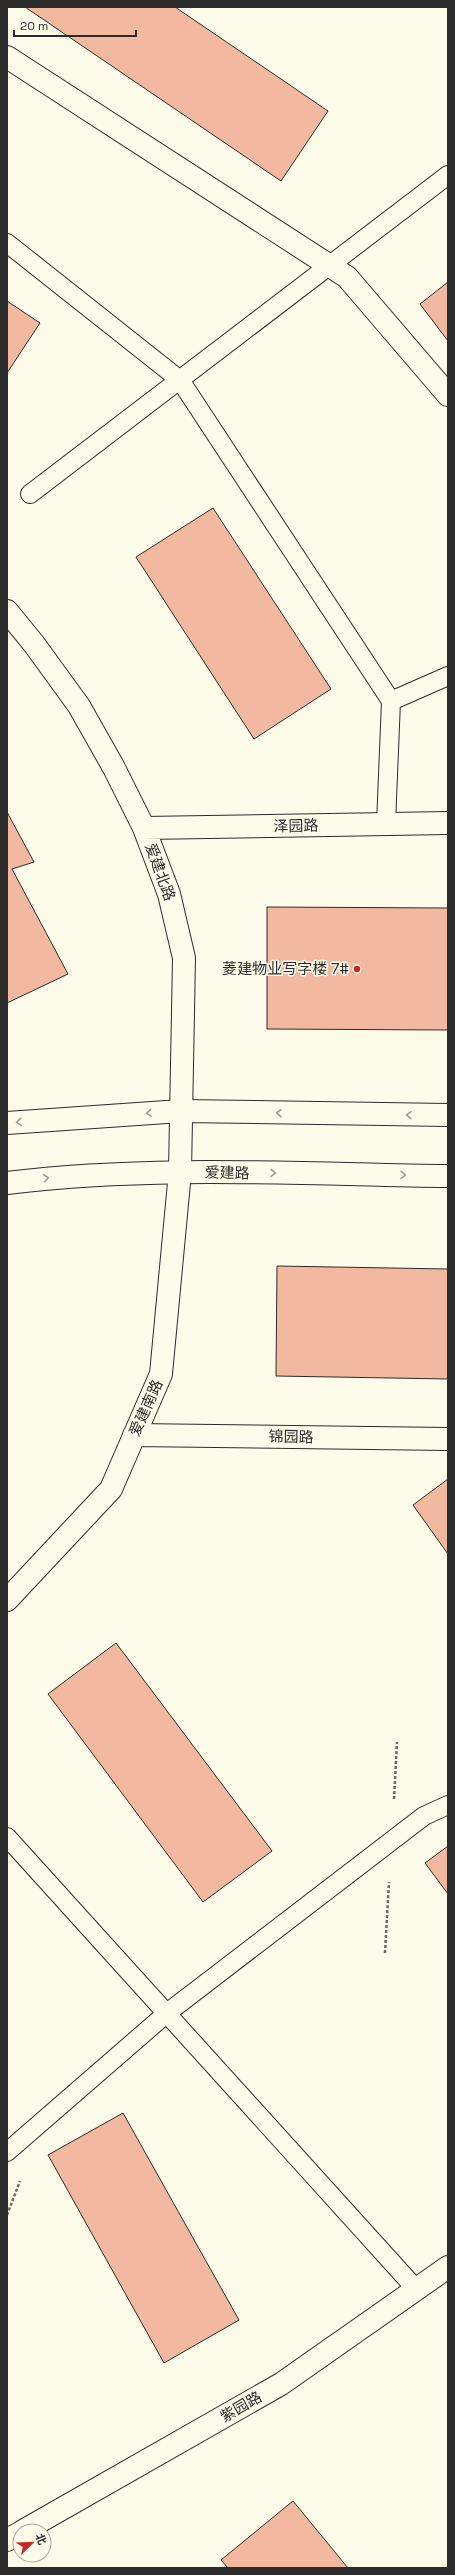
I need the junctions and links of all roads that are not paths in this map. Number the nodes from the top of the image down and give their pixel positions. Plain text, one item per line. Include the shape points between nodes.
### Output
1 (7, 57) edge
2 (448, 175) edge
3 (7, 244) edge
4 (330, 265) junction
5 (180, 380) junction
6 (448, 395) edge
7 (30, 494) dead end
8 (7, 611) edge
9 (448, 676) edge
10 (392, 701) junction
11 (386, 824) junction
12 (448, 824) edge
13 (144, 828) junction
14 (181, 1112) junction
15 (448, 1116) edge
16 (7, 1123) edge
17 (180, 1172) junction
18 (448, 1176) edge
19 (7, 1183) edge
20 (134, 1435) junction
21 (448, 1439) edge
22 (7, 1600) edge
23 (448, 1805) edge
24 (7, 1837) edge
25 (167, 2014) junction
26 (7, 2152) edge
27 (448, 2266) edge
28 (416, 2289) junction
29 (37, 2523) edge

1 - 4 street
2 - 4 lane
3 - 5 lane
4 - 5 lane
4 - 6 street via 347,277
5 - 7 lane
5 - 10 lane
8 - 13 street, 爱建北路 via 79,706
9 - 10 lane
10 - 11 lane
11 - 12 street, 泽园路
11 - 13 street, 泽园路
13 - 14 street, 爱建北路 via 169,894 184,958
15 -> 14 street
14 -> 16 street
14 - 17 street, 爱建北路
17 -> 18 street, 爱建路
19 -> 17 street, 爱建路 via 64,1176
17 - 20 street, 爱建南路 via 161,1374
20 - 21 street, 锦园路
20 - 22 street, 爱建南路 via 111,1489
23 - 25 lane via 424,1816
24 - 25 lane
25 - 26 lane
25 - 28 lane
27 - 28 street, 紫园路
28 - 29 street, 紫园路 via 281,2384

